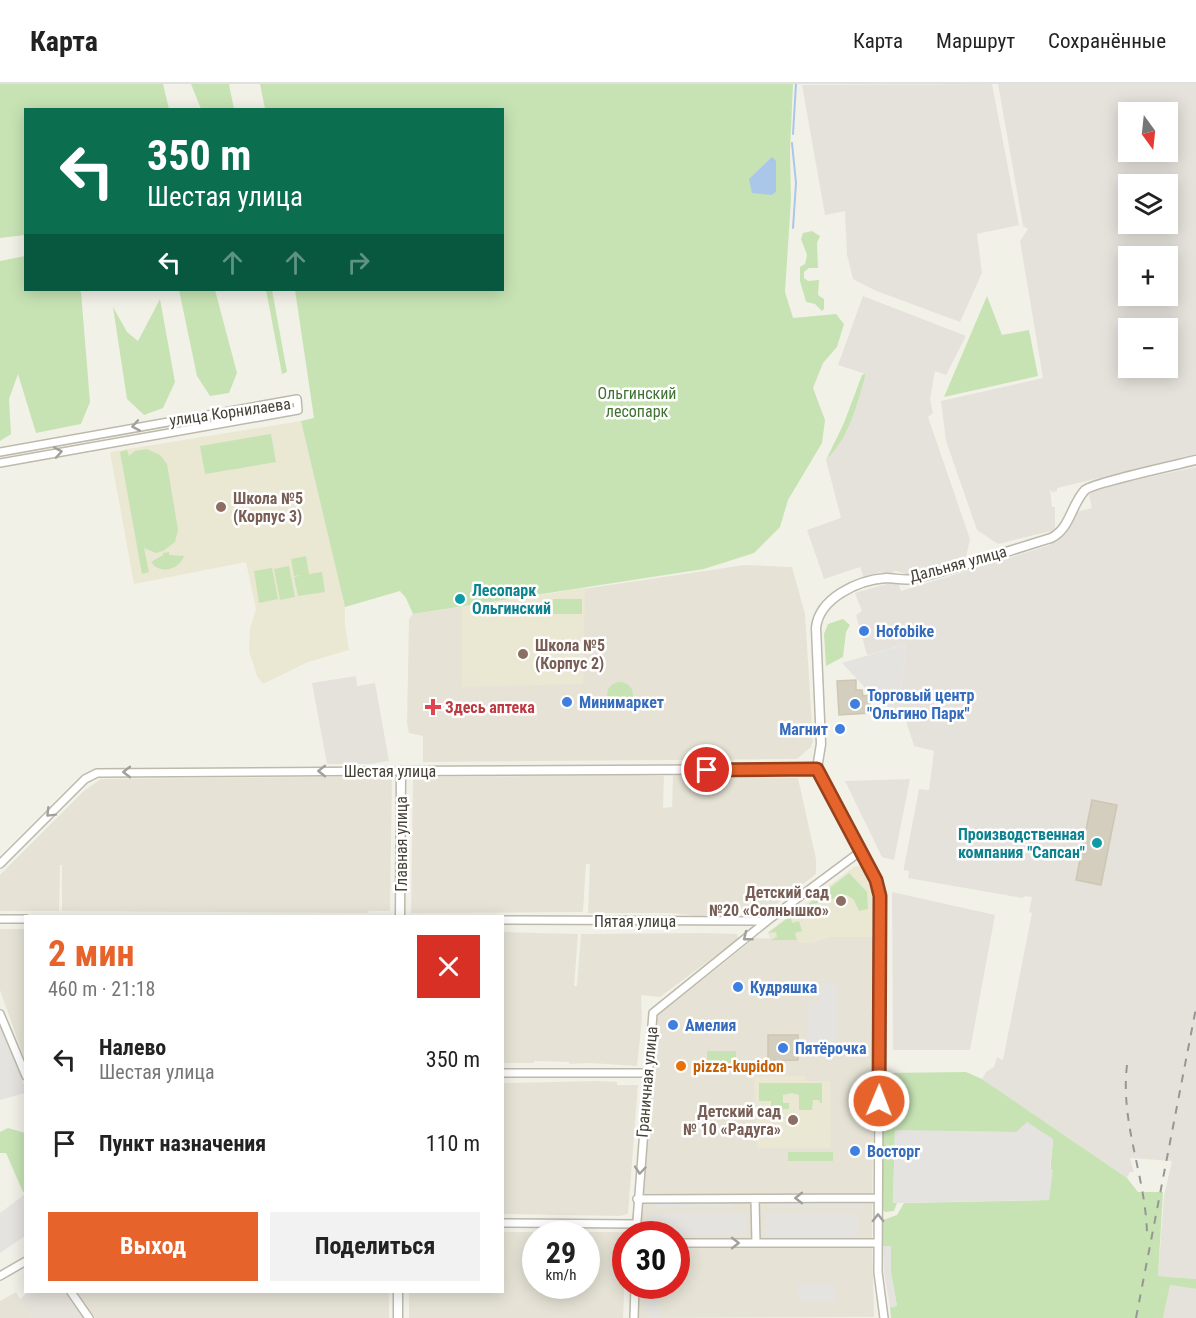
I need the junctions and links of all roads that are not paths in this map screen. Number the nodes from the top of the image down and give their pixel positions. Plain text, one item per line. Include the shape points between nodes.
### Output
1 (0, 452) edge
2 (1196, 460) edge
3 (0, 463) edge
4 (817, 769) junction
5 (401, 771) junction
6 (861, 851) junction
7 (0, 864) edge
8 (400, 915) edge
9 (0, 919) edge
10 (24, 920) edge
11 (504, 920) edge
12 (768, 921) junction
13 (0, 1014) edge
14 (24, 1072) edge
15 (504, 1073) edge
16 (648, 1073) junction
17 (755, 1198) junction
18 (879, 1198) junction
19 (637, 1199) junction
20 (636, 1221) edge
21 (504, 1224) edge
22 (612, 1224) edge
23 (690, 1243) edge
24 (756, 1243) junction
25 (878, 1243) junction
26 (24, 1262) edge
27 (0, 1276) edge
28 (72, 1293) edge
29 (398, 1293) edge
30 (634, 1299) edge
31 (89, 1318) edge
32 (398, 1318) edge
33 (634, 1318) edge
34 (884, 1318) edge

3 -> 1 street, улица Корнилаева via 298,410 297,399
2 - 4 street, Дальняя улица via 1089,487 1063,529 1051,538 912,579 870,582 828,603 820,612 816,628 821,744
4 - 5 street, Шестая улица
4 - 6 street
5 -> 7 street, Шестая улица via 97,773 85,779
5 - 8 street, Главная улица
6 - 12 street, Граничная улица
6 - 18 street via 878,885
9 - 10 street
11 - 12 street, Пятая улица
12 -> 16 street, Граничная улица via 656,1009
13 - 14 street
15 - 16 street
16 -> 19 street, Граничная улица
18 -> 17 street
17 - 19 street
17 - 24 street
25 -> 18 street
19 - 20 street, Граничная улица
21 - 22 street
23 -> 24 street
24 - 25 street
25 - 34 street
26 - 27 street
28 - 31 street
29 - 32 street
30 - 33 street

